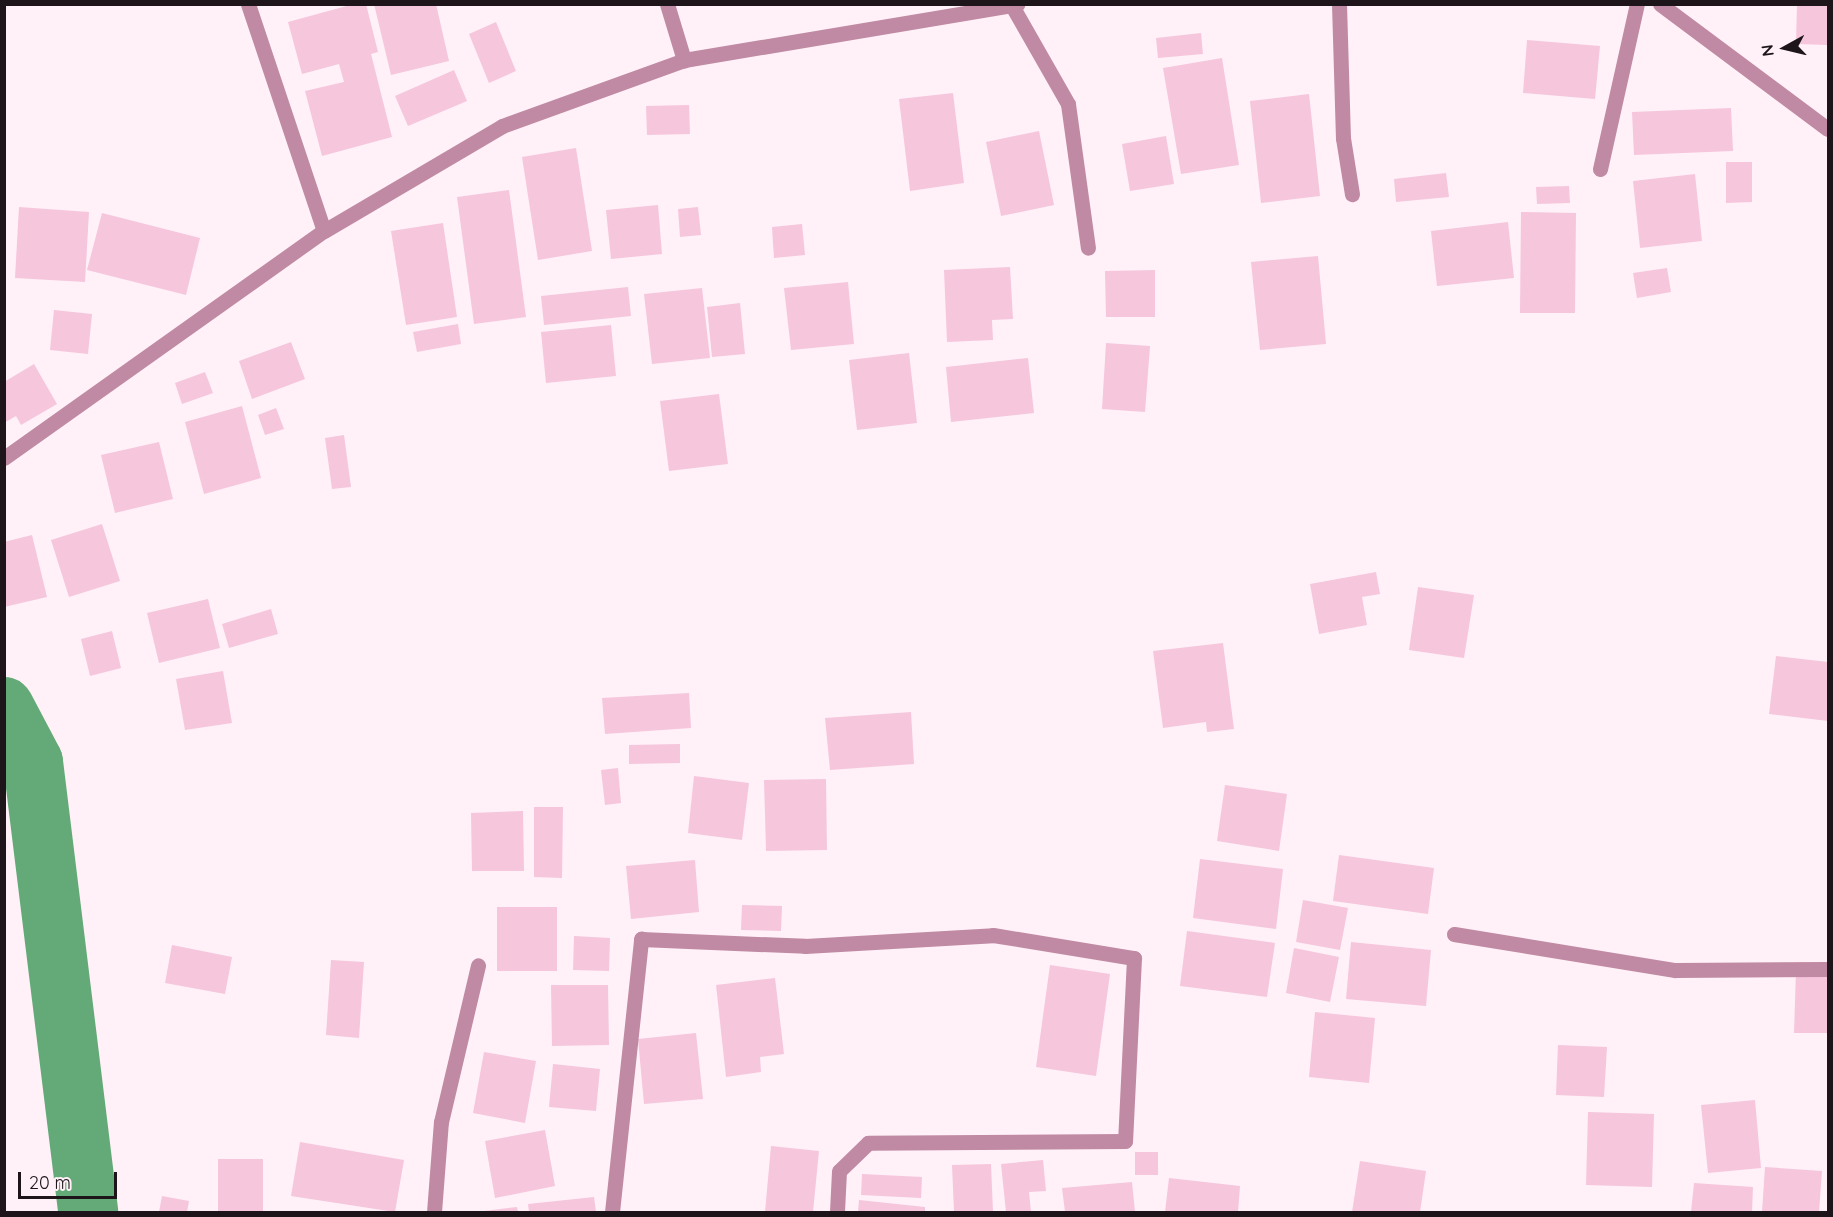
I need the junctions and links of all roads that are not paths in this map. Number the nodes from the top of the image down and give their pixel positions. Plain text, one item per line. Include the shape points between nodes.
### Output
1 (248, 4) edge
2 (667, 4) edge
3 (1017, 4) edge
4 (1339, 4) edge
5 (1637, 4) edge
6 (1660, 4) edge
7 (1010, 5) edge
8 (684, 60) junction
9 (1828, 129) edge
10 (1600, 169) dead end
11 (1352, 194) dead end
12 (324, 231) junction
13 (1088, 248) dead end
14 (4, 458) edge
15 (1454, 934) dead end
16 (478, 965) dead end
17 (1828, 969) edge
18 (434, 1212) edge
19 (612, 1212) edge
20 (837, 1212) edge

1 - 12 street
2 - 8 street
3 - 7 street
4 - 11 street via 1343,138
5 - 10 street
6 - 9 street
7 - 8 street
7 - 13 street via 1068,104
8 - 12 street via 502,126
12 - 14 street
15 - 17 street via 1675,970
16 - 18 street via 441,1122
19 - 20 street via 641,939 805,946 993,935 1134,958 1125,1140 868,1143 839,1171

